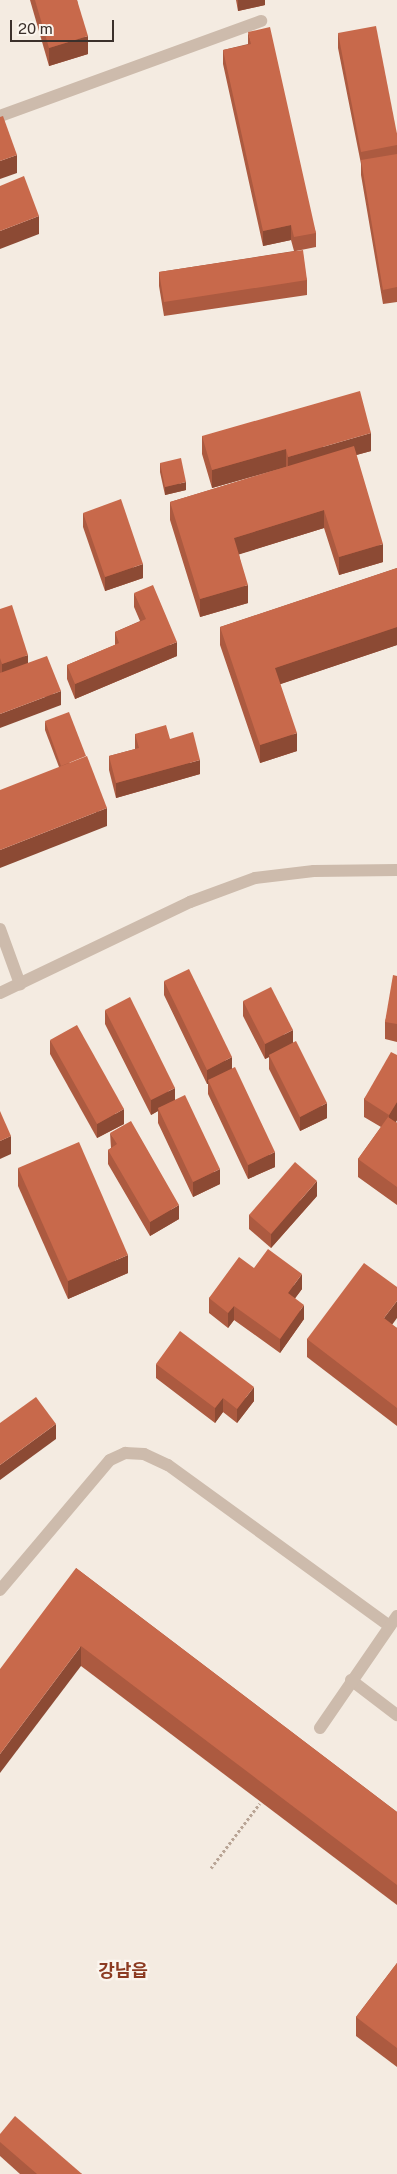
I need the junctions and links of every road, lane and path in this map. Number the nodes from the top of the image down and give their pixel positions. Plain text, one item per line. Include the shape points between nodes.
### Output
1 (261, 21) dead end
2 (0, 116) edge
3 (397, 870) edge
4 (0, 929) edge
5 (20, 984) junction
6 (0, 993) edge
7 (0, 1590) edge
8 (393, 1621) edge
9 (351, 1680) junction
10 (397, 1715) edge
11 (320, 1728) dead end
12 (260, 1803) edge
13 (211, 1868) dead end

1 - 2 street
3 - 5 street via 314,871 255,878 190,902
4 - 5 street
5 - 6 street
7 - 8 street via 88,1483 110,1460 125,1452 144,1454 168,1466
8 - 9 street
9 - 10 street
9 - 11 street
12 - 13 path

